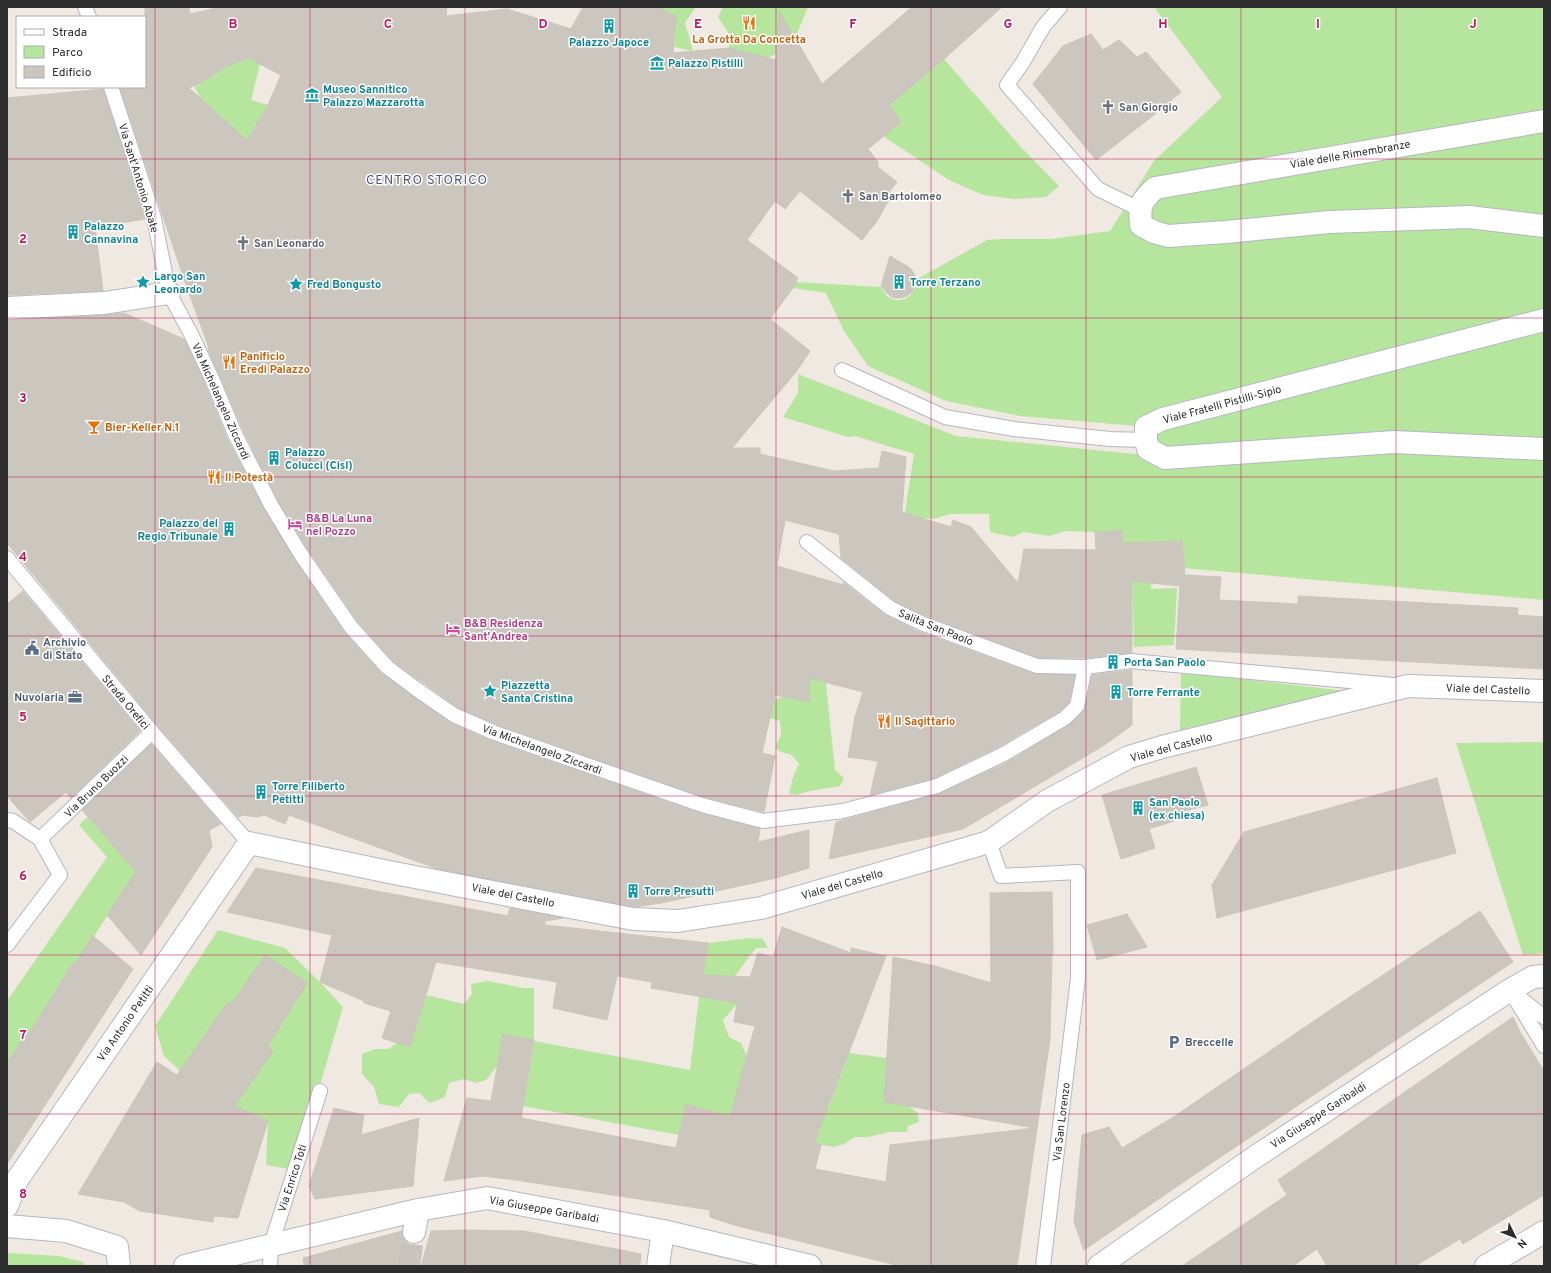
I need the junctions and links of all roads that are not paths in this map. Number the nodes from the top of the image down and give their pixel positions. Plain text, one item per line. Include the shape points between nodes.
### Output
1 (1060, 7) edge
2 (110, 88) edge
3 (1544, 121) edge
4 (1139, 209) junction
5 (1544, 226) edge
6 (169, 293) junction
7 (7, 308) edge
8 (1544, 320) edge
9 (842, 370) dead end
10 (1146, 440) junction
11 (1544, 449) edge
12 (807, 542) dead end
13 (7, 558) edge
14 (12, 573) edge
15 (1085, 667) junction
16 (1408, 686) junction
17 (1544, 691) edge
18 (152, 732) junction
19 (7, 820) edge
20 (40, 839) junction
21 (989, 842) junction
22 (249, 843) junction
23 (7, 945) edge
24 (1544, 976) edge
25 (1510, 990) junction
26 (1544, 1017) edge
27 (1544, 1046) edge
28 (320, 1091) dead end
29 (7, 1206) edge
30 (418, 1210) junction
31 (7, 1226) edge
32 (663, 1231) junction
33 (414, 1232) tunnel mouth
34 (1544, 1232) edge
35 (271, 1245) junction
36 (119, 1266) edge
37 (185, 1266) edge
38 (270, 1266) edge
39 (658, 1266) edge
40 (810, 1266) edge
41 (1043, 1266) edge
42 (1099, 1266) edge
43 (1486, 1266) edge

1 - 4 lane via 1043,27 1007,85 1098,189
2 - 6 lane, Via Sant'Antonio Abate via 154,218
3 - 4 street, Viale delle Rimembranze via 1155,188
4 - 5 street via 1141,225 1168,236 1329,222 1469,217
6 - 7 street via 104,303
6 - 15 lane, Via Michelangelo Ziccardi via 192,336 244,453 271,505 300,553 351,627 387,667 419,691 454,715 495,733 702,805 763,821 843,811 937,786 997,758 1065,718 1077,706
8 - 10 street, Viale Fratelli Pistilli-Sipio via 1162,419 1146,428
9 - 10 lane via 944,417 1014,429
10 - 11 street via 1148,449 1165,458 1394,442
12 - 15 lane, Salita San Paolo via 890,608 921,623 1037,666
13 - 14 lane, Strada Orefici
14 - 18 lane, Strada Orefici
15 - 16 lane, Viale del Castello via 1131,661
16 - 17 street, Viale del Castello
16 - 21 street, Viale del Castello via 1129,757 1047,800
18 - 20 lane, Via Bruno Buozzi
18 - 22 lane, Strada Orefici
19 - 20 lane via 13,820
20 - 23 lane via 60,874
21 - 22 street, Viale del Castello via 761,908 678,920 634,918
21 - 41 lane, Via San Lorenzo via 1001,876 1078,872 1078,978
22 - 29 street, Via Antonio Petitti via 17,1180
24 - 25 street, Via Giuseppe Garibaldi via 1533,977
25 - 26 lane
25 - 27 lane
25 - 42 street, Via Giuseppe Garibaldi via 1255,1157
28 - 35 lane, Via Enrico Toti
30 - 32 street, Via Giuseppe Garibaldi via 487,1198
30 - 33 street
30 - 35 street, Via Giuseppe Garibaldi
31 - 36 street via 66,1231 117,1247
32 - 39 street
32 - 40 street, Via Giuseppe Garibaldi
34 - 43 street
35 - 37 street, Via Giuseppe Garibaldi
35 - 38 lane, Via Enrico Toti

